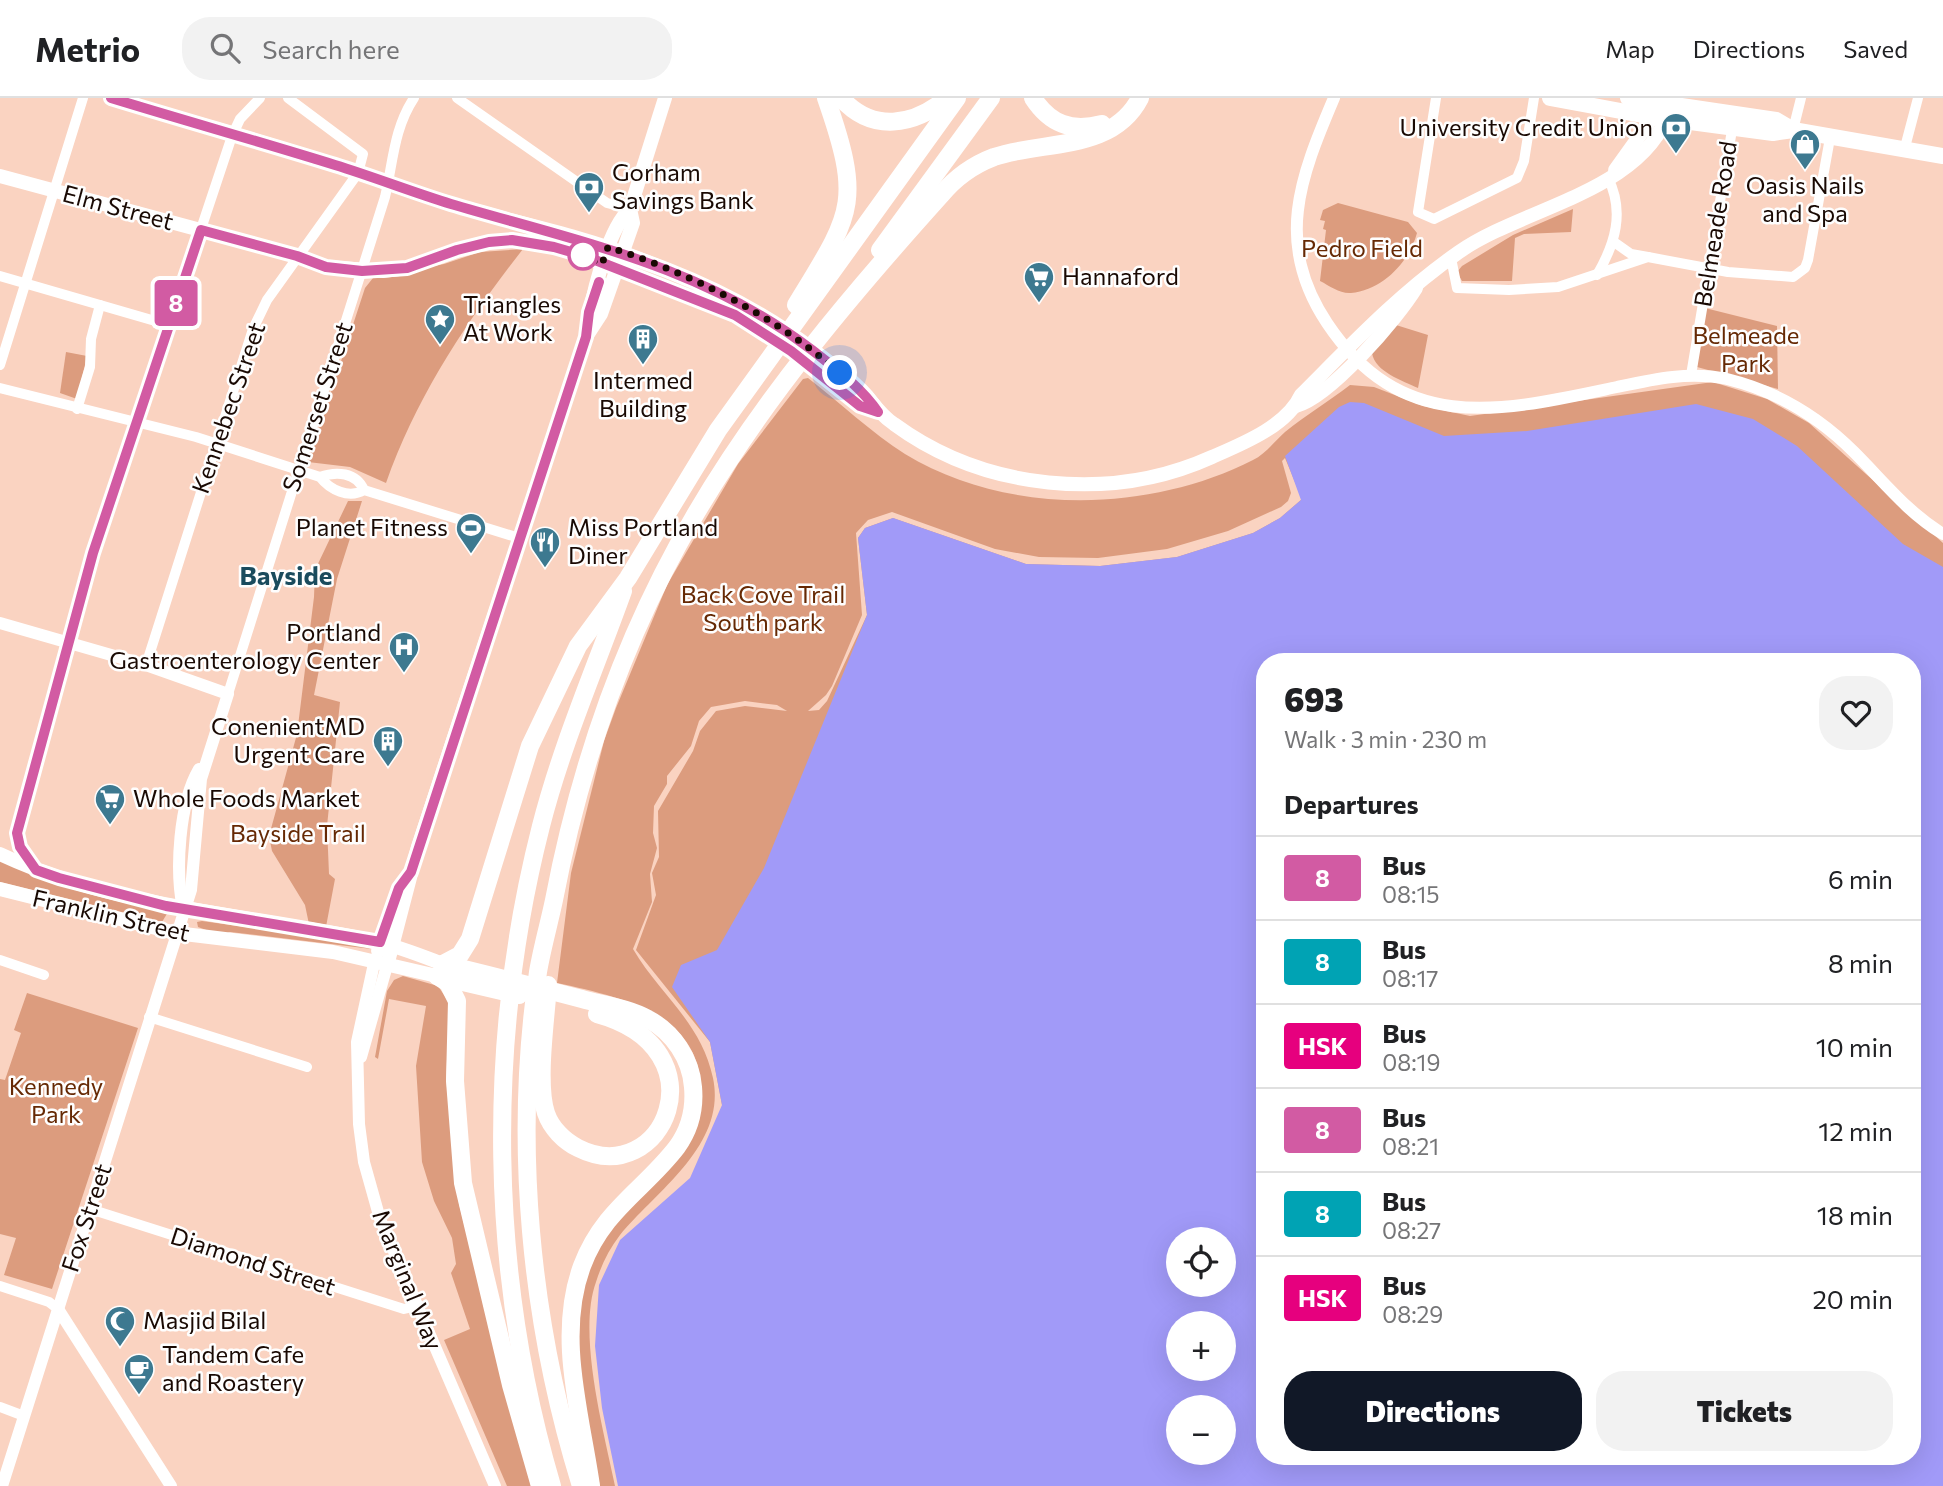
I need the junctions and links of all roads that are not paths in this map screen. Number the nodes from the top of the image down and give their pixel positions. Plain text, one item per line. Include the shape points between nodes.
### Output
1 (83, 98) edge
2 (111, 98) edge
3 (260, 98) edge
4 (288, 98) edge
5 (414, 98) edge
6 (457, 98) edge
7 (665, 98) edge
8 (826, 98) edge
9 (841, 98) edge
10 (947, 98) edge
11 (957, 98) edge
12 (991, 98) edge
13 (1033, 98) edge
14 (1129, 98) edge
15 (1140, 98) edge
16 (1334, 98) edge
17 (1436, 98) edge
18 (1534, 98) edge
19 (1550, 98) edge
20 (1628, 98) edge
21 (1801, 98) edge
22 (1918, 98) edge
23 (1667, 109) edge
24 (1733, 120) junction
25 (1793, 131) junction
26 (232, 136) junction
27 (1830, 138) junction
28 (1904, 151) junction
29 (1943, 156) edge
30 (358, 173) junction
31 (0, 176) edge
32 (1608, 178) junction
33 (388, 184) junction
34 (56, 192) junction
35 (630, 209) junction
36 (201, 230) junction
37 (1614, 242) junction
38 (615, 250) junction
39 (297, 256) junction
40 (1648, 257) junction
41 (1451, 258) junction
42 (609, 266) junction
43 (1708, 269) junction
44 (362, 271) junction
45 (1597, 275) junction
46 (0, 276) edge
47 (27, 284) junction
48 (1417, 287) junction
49 (100, 305) junction
50 (794, 316) junction
51 (169, 325) junction
52 (820, 336) junction
53 (1345, 348) junction
54 (1356, 361) junction
55 (0, 365) edge
56 (1691, 375) junction
57 (0, 388) edge
58 (1296, 406) junction
59 (77, 409) junction
60 (878, 412) junction
61 (137, 423) junction
62 (215, 443) junction
63 (298, 470) junction
64 (320, 477) junction
65 (364, 490) junction
66 (1943, 534) edge
67 (519, 538) junction
68 (628, 578) junction
69 (0, 623) edge
70 (67, 642) junction
71 (146, 665) junction
72 (228, 694) junction
73 (0, 854) edge
74 (36, 870) junction
75 (0, 889) edge
76 (183, 909) junction
77 (176, 933) junction
78 (387, 944) junction
79 (0, 960) edge
80 (382, 961) junction
81 (440, 970) junction
82 (44, 975) dead end
83 (540, 1016) junction
84 (149, 1017) junction
85 (307, 1067) dead end
86 (90, 1209) junction
87 (0, 1286) edge
88 (417, 1306) junction
89 (58, 1309) junction
90 (0, 1407) edge
91 (24, 1416) junction
92 (2, 1486) edge
93 (171, 1486) edge
94 (495, 1486) edge
95 (540, 1486) edge
96 (552, 1486) edge
97 (580, 1486) edge
98 (591, 1486) edge

1 - 34 street
2 - 26 main road
3 - 26 street via 240,119
4 - 30 street via 363,154
5 - 33 street via 400,126
6 - 35 street via 607,203
7 - 35 main road, Marginal Way
8 - 50 highway via 848,169 847,211
9 - 10 highway via 870,120 896,123 926,113
11 - 50 highway
12 - 52 highway
13 - 14 highway via 1048,118 1086,128 1104,123 1122,110
15 - 52 highway via 1116,128 1013,152 965,172
16 - 53 street via 1302,180 1297,232 1312,299
17 - 18 street via 1418,212 1434,219 1517,178
19 - 23 highway
20 - 23 highway
21 - 25 street
22 - 28 street
23 - 24 highway
23 - 32 main road
24 - 25 highway via 1773,133
24 - 43 street, Belmeade Road
25 - 27 highway
26 - 30 main road
26 - 36 street
27 - 28 highway
27 - 43 street via 1805,268 1793,277
28 - 29 highway
30 - 33 main road
30 - 39 street, Kennebec Street
31 - 34 main road, Elm Street
32 - 37 street via 1617,196
32 - 41 main road via 1504,225
33 - 38 main road
33 - 44 street, Somerset Street
34 - 36 main road, Elm Street
34 - 47 street
35 - 38 main road, Marginal Way via 619,219
36 - 39 main road, Elm Street
36 - 51 street
37 - 40 street via 1631,254
37 - 45 street
38 - 42 main road, Marginal Way
38 - 60 main road via 714,289 757,313 829,363 867,396
39 - 44 main road, Elm Street via 326,267
39 - 62 street, Kennebec Street via 253,329
40 - 43 street
40 - 45 street
41 - 45 street via 1457,288 1550,288
41 - 48 main road
42 - 44 main road, Elm Street via 554,247 501,241 407,268
42 - 60 main road, Elm Street via 735,315 791,351 860,406
42 - 67 main road, Marginal Way via 589,312 586,337
43 - 56 street, Belmeade Road
44 - 63 street, Somerset Street
46 - 47 street
47 - 49 street
47 - 55 street
48 - 53 main road via 1395,299
48 - 54 main road
49 - 51 street
49 - 59 street via 91,339 92,358
50 - 68 highway
51 - 61 street
52 - 83 highway via 707,495 636,629 607,699 580,781 552,908
53 - 54 street
53 - 58 main road
54 - 56 street via 1412,397 1465,408 1529,404
54 - 58 main road via 1309,402
56 - 66 street via 1753,387 1803,411 1842,440 1912,513
57 - 59 street
58 - 60 main road via 1244,443 1176,471 1124,482 1082,484 1031,481 970,465 927,446
59 - 61 street
61 - 62 street
61 - 70 street
62 - 63 street
62 - 71 street, Kennebec Street
63 - 64 street
63 - 72 street, Somerset Street
64 - 65 street via 340,491 356,494
64 - 65 street via 348,475
65 - 67 street
67 - 78 main road, Marginal Way via 411,872 399,888
68 - 81 highway via 578,646 543,713 510,802 472,932 460,955
68 - 96 highway via 558,766 531,867 509,1009 503,1148 509,1265 519,1343
69 - 70 street
70 - 71 street
70 - 74 street via 17,833 20,847
71 - 72 street
72 - 76 street, Somerset Street via 184,807 179,888
73 - 74 main road, Franklin Street
74 - 76 main road, Franklin Street
75 - 77 main road, Franklin Street
76 - 77 street, Fox Street
76 - 78 main road, Franklin Street
77 - 80 main road, Franklin Street
77 - 84 street, Fox Street
78 - 80 main road, Marginal Way
78 - 81 main road, Franklin Street
79 - 82 street
80 - 81 main road, Franklin Street
80 - 88 street, Marginal Way via 359,1023 359,1124 380,1219
81 - 83 highway via 607,1017 643,1037 664,1061 671,1082 667,1113 650,1138 622,1153 601,1155 572,1145 557,1131 544,1103
81 - 95 highway via 457,1001 456,1131 465,1195 510,1385
81 - 98 highway via 618,1008 649,1019 676,1043 691,1071 694,1104 687,1129 671,1154 605,1224 589,1250 576,1287 571,1352
83 - 97 highway via 528,1180 536,1275 550,1365
84 - 85 street
84 - 86 street, Fox Street
86 - 88 street, Diamond Street via 404,1309
86 - 89 street, Fox Street
87 - 89 street
88 - 94 street, Marginal Way
89 - 91 street, Fox Street
89 - 93 street
90 - 91 street
91 - 92 street, Fox Street

